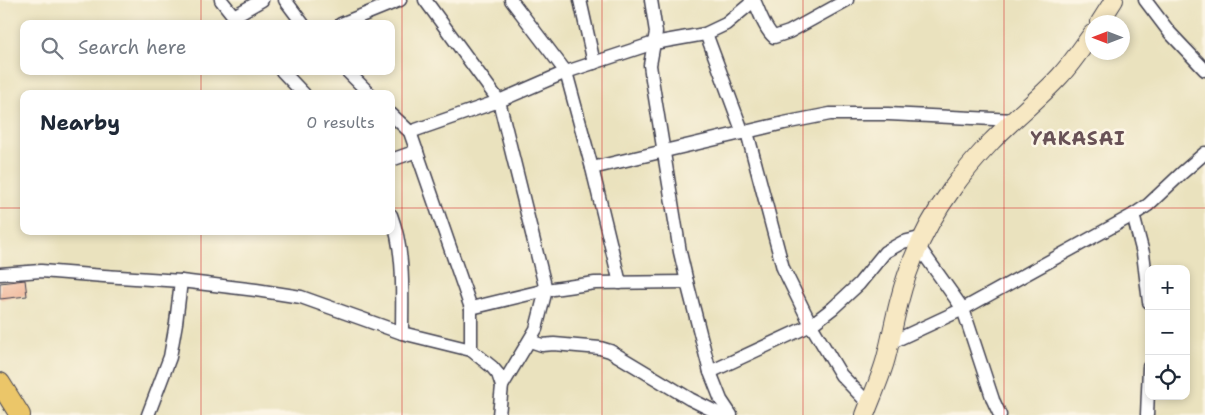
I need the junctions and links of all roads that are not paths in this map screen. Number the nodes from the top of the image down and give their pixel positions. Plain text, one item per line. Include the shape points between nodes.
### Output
1 (221, 0) edge
2 (262, 0) edge
3 (285, 0) edge
4 (400, 0) edge
5 (425, 0) edge
6 (511, 0) edge
7 (580, 0) edge
8 (651, 0) edge
9 (752, 0) edge
10 (847, 0) edge
11 (1114, 0) edge
12 (1145, 0) edge
13 (1104, 15) edge
14 (237, 20) edge
15 (300, 20) edge
16 (351, 20) edge
17 (705, 34) junction
18 (654, 43) junction
19 (1085, 44) edge
20 (594, 63) junction
21 (1205, 70) edge
22 (566, 72) junction
23 (286, 75) edge
24 (351, 75) edge
25 (300, 90) edge
26 (366, 90) edge
27 (499, 101) junction
28 (395, 118) edge
29 (1015, 120) junction
30 (410, 132) junction
31 (745, 132) junction
32 (417, 151) junction
33 (663, 151) junction
34 (1205, 154) edge
35 (395, 159) edge
36 (592, 168) junction
37 (1134, 216) junction
38 (395, 228) edge
39 (922, 242) junction
40 (1145, 270) edge
41 (0, 274) edge
42 (181, 280) junction
43 (687, 282) junction
44 (620, 283) junction
45 (546, 290) junction
46 (471, 308) junction
47 (963, 309) junction
48 (811, 325) junction
49 (402, 333) junction
50 (530, 341) junction
51 (890, 343) junction
52 (471, 350) junction
53 (710, 372) junction
54 (0, 383) edge
55 (502, 386) junction
56 (1148, 400) edge
57 (867, 410) edge
58 (20, 415) edge
59 (148, 415) edge
60 (499, 415) edge
61 (722, 415) edge
62 (730, 415) edge
63 (1000, 415) edge
64 (1147, 415) edge

1 - 14 street
2 - 14 street
3 - 15 street
4 - 16 street
5 - 27 street
6 - 22 street
7 - 20 street
8 - 18 street via 656,32
9 - 10 street via 774,37
9 - 17 street via 726,24
11 - 13 street
12 - 21 street
17 - 18 street
17 - 31 street
18 - 20 street
18 - 33 street via 650,65
19 - 29 street via 1058,78
20 - 22 street
22 - 27 street
22 - 36 street
23 - 25 street
24 - 26 street
27 - 30 street
27 - 45 street
28 - 30 street
29 - 31 street via 830,114
29 - 39 street via 985,149 952,189
30 - 32 street
31 - 33 street
31 - 48 street via 783,268
32 - 35 street
32 - 46 street
33 - 36 street
33 - 43 street
34 - 37 street
36 - 44 street
37 - 40 street
37 - 47 street
38 - 49 street via 402,277
39 - 47 street
39 - 48 street via 903,242 885,252 859,284
39 - 51 street via 899,302
41 - 42 street via 41,271
42 - 49 street via 300,297
42 - 59 street via 170,357
43 - 44 street
43 - 53 street
44 - 45 street
45 - 46 street
45 - 50 street
46 - 52 street
47 - 51 street
47 - 63 street
48 - 53 street
48 - 57 street
49 - 52 street
50 - 55 street
50 - 61 street via 542,345 600,348
51 - 57 street
52 - 55 street via 492,367
53 - 62 street
54 - 58 main road
55 - 60 street
56 - 64 street

